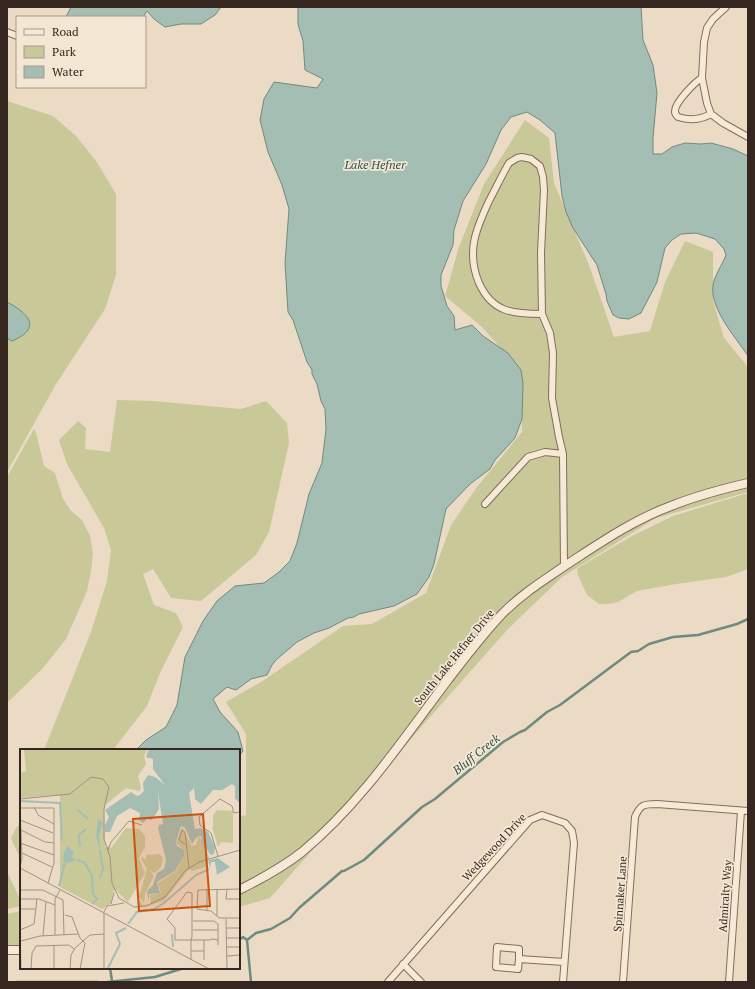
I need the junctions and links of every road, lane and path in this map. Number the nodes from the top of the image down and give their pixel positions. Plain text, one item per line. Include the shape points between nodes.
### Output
1 (726, 7) edge
2 (702, 78) junction
3 (711, 114) junction
4 (748, 137) edge
5 (542, 314) junction
6 (564, 454) junction
7 (748, 483) edge
8 (485, 504) dead end
9 (564, 567) junction
10 (741, 811) junction
11 (748, 811) edge
12 (240, 889) edge
13 (7, 950) edge
14 (20, 950) edge
15 (519, 959) junction
16 (564, 962) junction
17 (403, 964) junction
18 (388, 982) edge
19 (421, 982) edge
20 (563, 982) edge
21 (623, 982) edge
22 (729, 982) edge

1 - 2 street via 707,28
2 - 3 street
2 - 3 street via 680,99 675,112 678,117 695,120
3 - 4 street
5 - 5 street via 543,176 536,161 522,157 509,163 478,226 473,246 473,265 482,290 498,308 510,312
5 - 6 street via 550,333 553,353 552,398
6 - 8 street via 545,452 528,457
6 - 9 street
7 - 9 street, South Lake Hefner Drive via 670,506 598,544
9 - 12 street, South Lake Hefner Drive via 539,582 501,615 380,770 338,819 283,865
10 - 11 street
10 - 21 street, Spinnaker Lane via 650,804 639,808 635,818
10 - 22 street, Admiralty Way
13 - 14 street
15 - 15 street via 519,949 497,947 496,967 518,969
15 - 16 street
16 - 17 street, Wedgewood Drive via 574,843 572,831 565,823 542,815 530,820
16 - 20 street, Wedgewood Drive
17 - 18 street, Wedgewood Drive
17 - 19 street

